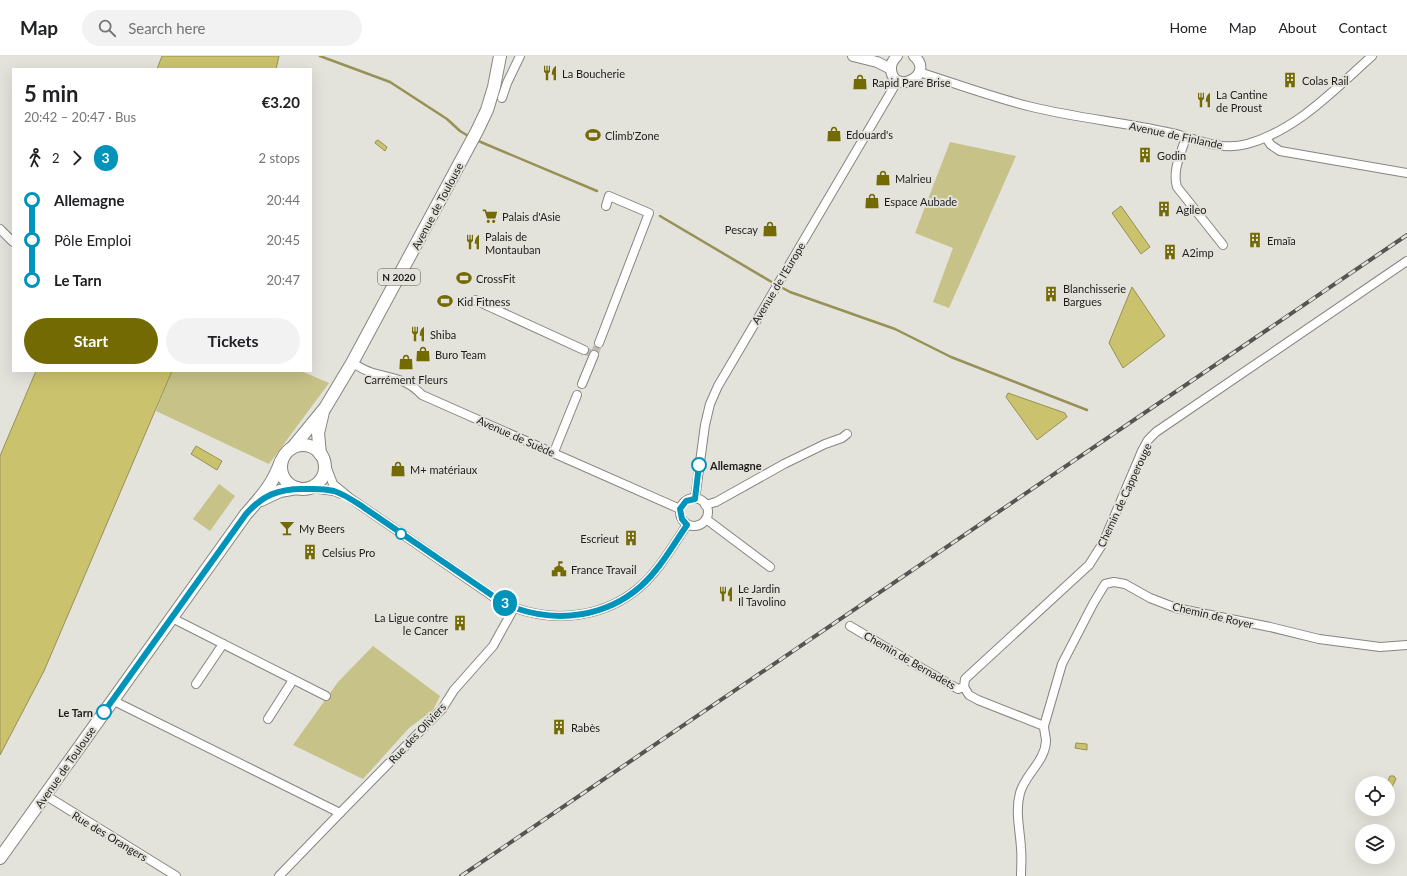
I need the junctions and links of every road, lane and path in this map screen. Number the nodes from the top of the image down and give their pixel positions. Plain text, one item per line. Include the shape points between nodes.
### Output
1 (520, 56) edge
2 (853, 56) edge
3 (897, 56) edge
4 (1372, 56) edge
5 (499, 57) edge
6 (919, 58) edge
7 (891, 69) junction
8 (920, 72) junction
9 (898, 80) junction
10 (502, 98) dead end
11 (1186, 137) junction
12 (1266, 138) junction
13 (1407, 173) edge
14 (606, 206) dead end
15 (0, 229) edge
16 (12, 241) edge
17 (1223, 245) dead end
18 (1407, 261) edge
19 (475, 300) dead end
20 (599, 343) tunnel mouth
21 (584, 350) tunnel mouth
22 (594, 355) dead end
23 (352, 363) junction
24 (582, 384) dead end
25 (578, 395) dead end
26 (325, 408) junction
27 (847, 434) dead end
28 (293, 447) junction
29 (554, 452) junction
30 (322, 458) junction
31 (281, 461) junction
32 (297, 488) junction
33 (311, 488) junction
34 (350, 498) junction
35 (695, 499) junction
36 (255, 504) junction
37 (705, 505) junction
38 (680, 509) junction
39 (706, 519) junction
40 (687, 525) junction
41 (770, 567) dead end
42 (514, 608) junction
43 (172, 618) junction
44 (850, 626) dead end
45 (223, 644) junction
46 (1407, 645) edge
47 (294, 680) junction
48 (196, 684) dead end
49 (964, 687) junction
50 (326, 696) dead end
51 (112, 700) junction
52 (268, 719) dead end
53 (1044, 726) junction
54 (45, 795) junction
55 (340, 813) junction
56 (0, 858) edge
57 (176, 876) edge
58 (279, 876) edge
59 (1021, 876) edge

1 - 10 street
2 - 7 street
3 - 7 street
4 - 12 street, Avenue de Finlande via 1306,114
5 - 23 main road, Avenue de Toulouse / N 2020 via 490,102 477,131
6 - 8 street
7 - 9 street via 893,76
8 - 9 street via 911,81
8 - 11 street, Avenue de Finlande via 1033,107
9 - 35 street, Avenue de l'Europe via 773,291 710,404
11 - 12 street, Avenue de Finlande via 1216,146 1245,144
11 - 17 street via 1175,172 1177,187
12 - 13 street via 1271,145 1280,150
14 - 20 street via 609,196 649,213
15 - 16 street
18 - 49 street, Chemin de Capperouge via 1156,432 1142,451 1103,543 1089,565 964,679
19 - 21 street
22 - 24 street
23 - 26 main road, Avenue de Toulouse / N 2020
23 - 29 street, Avenue de Suède via 370,372 391,376 414,386 422,395
25 - 29 street
26 - 28 main road, Avenue de Toulouse
26 - 30 main road, Avenue de Toulouse via 318,433
27 - 37 street via 784,464 716,502
28 - 30 main road via 311,446
28 - 31 main road
29 - 38 street, Avenue de Suède
30 - 33 main road via 325,469 320,480
30 - 34 street via 333,484
31 - 32 main road via 282,475 291,486
31 - 36 main road, Avenue de Toulouse via 272,482
32 - 33 main road
32 - 36 main road, Avenue de Toulouse via 272,494
33 - 34 street via 334,491
34 - 42 street via 474,585
35 - 37 street
35 - 38 street via 686,501
36 - 43 main road, Avenue de Toulouse
37 - 39 street via 708,512
38 - 40 street via 682,519
39 - 40 street via 696,526
39 - 41 street
40 - 42 street via 648,580 627,597 613,604 598,611 557,617
42 - 55 street, Rue des Oliviers via 494,646 454,690 442,709
43 - 45 street
43 - 51 main road, Avenue de Toulouse
44 - 49 street, Chemin de Bernadets via 958,689
45 - 47 street
45 - 48 street
46 - 53 street, Chemin de Royer via 1380,647 1319,639 1176,608 1150,598 1125,584 1114,582 1106,584 1092,604 1062,664
47 - 50 street
47 - 52 street
49 - 53 street, Chemin de Bernadets via 969,695 978,700
51 - 54 main road, Avenue de Toulouse
51 - 55 street
53 - 59 street via 1046,741 1043,753 1026,779 1018,801
54 - 56 main road, Avenue de Toulouse
54 - 57 street, Rue des Orangers
55 - 58 street, Rue des Oliviers

